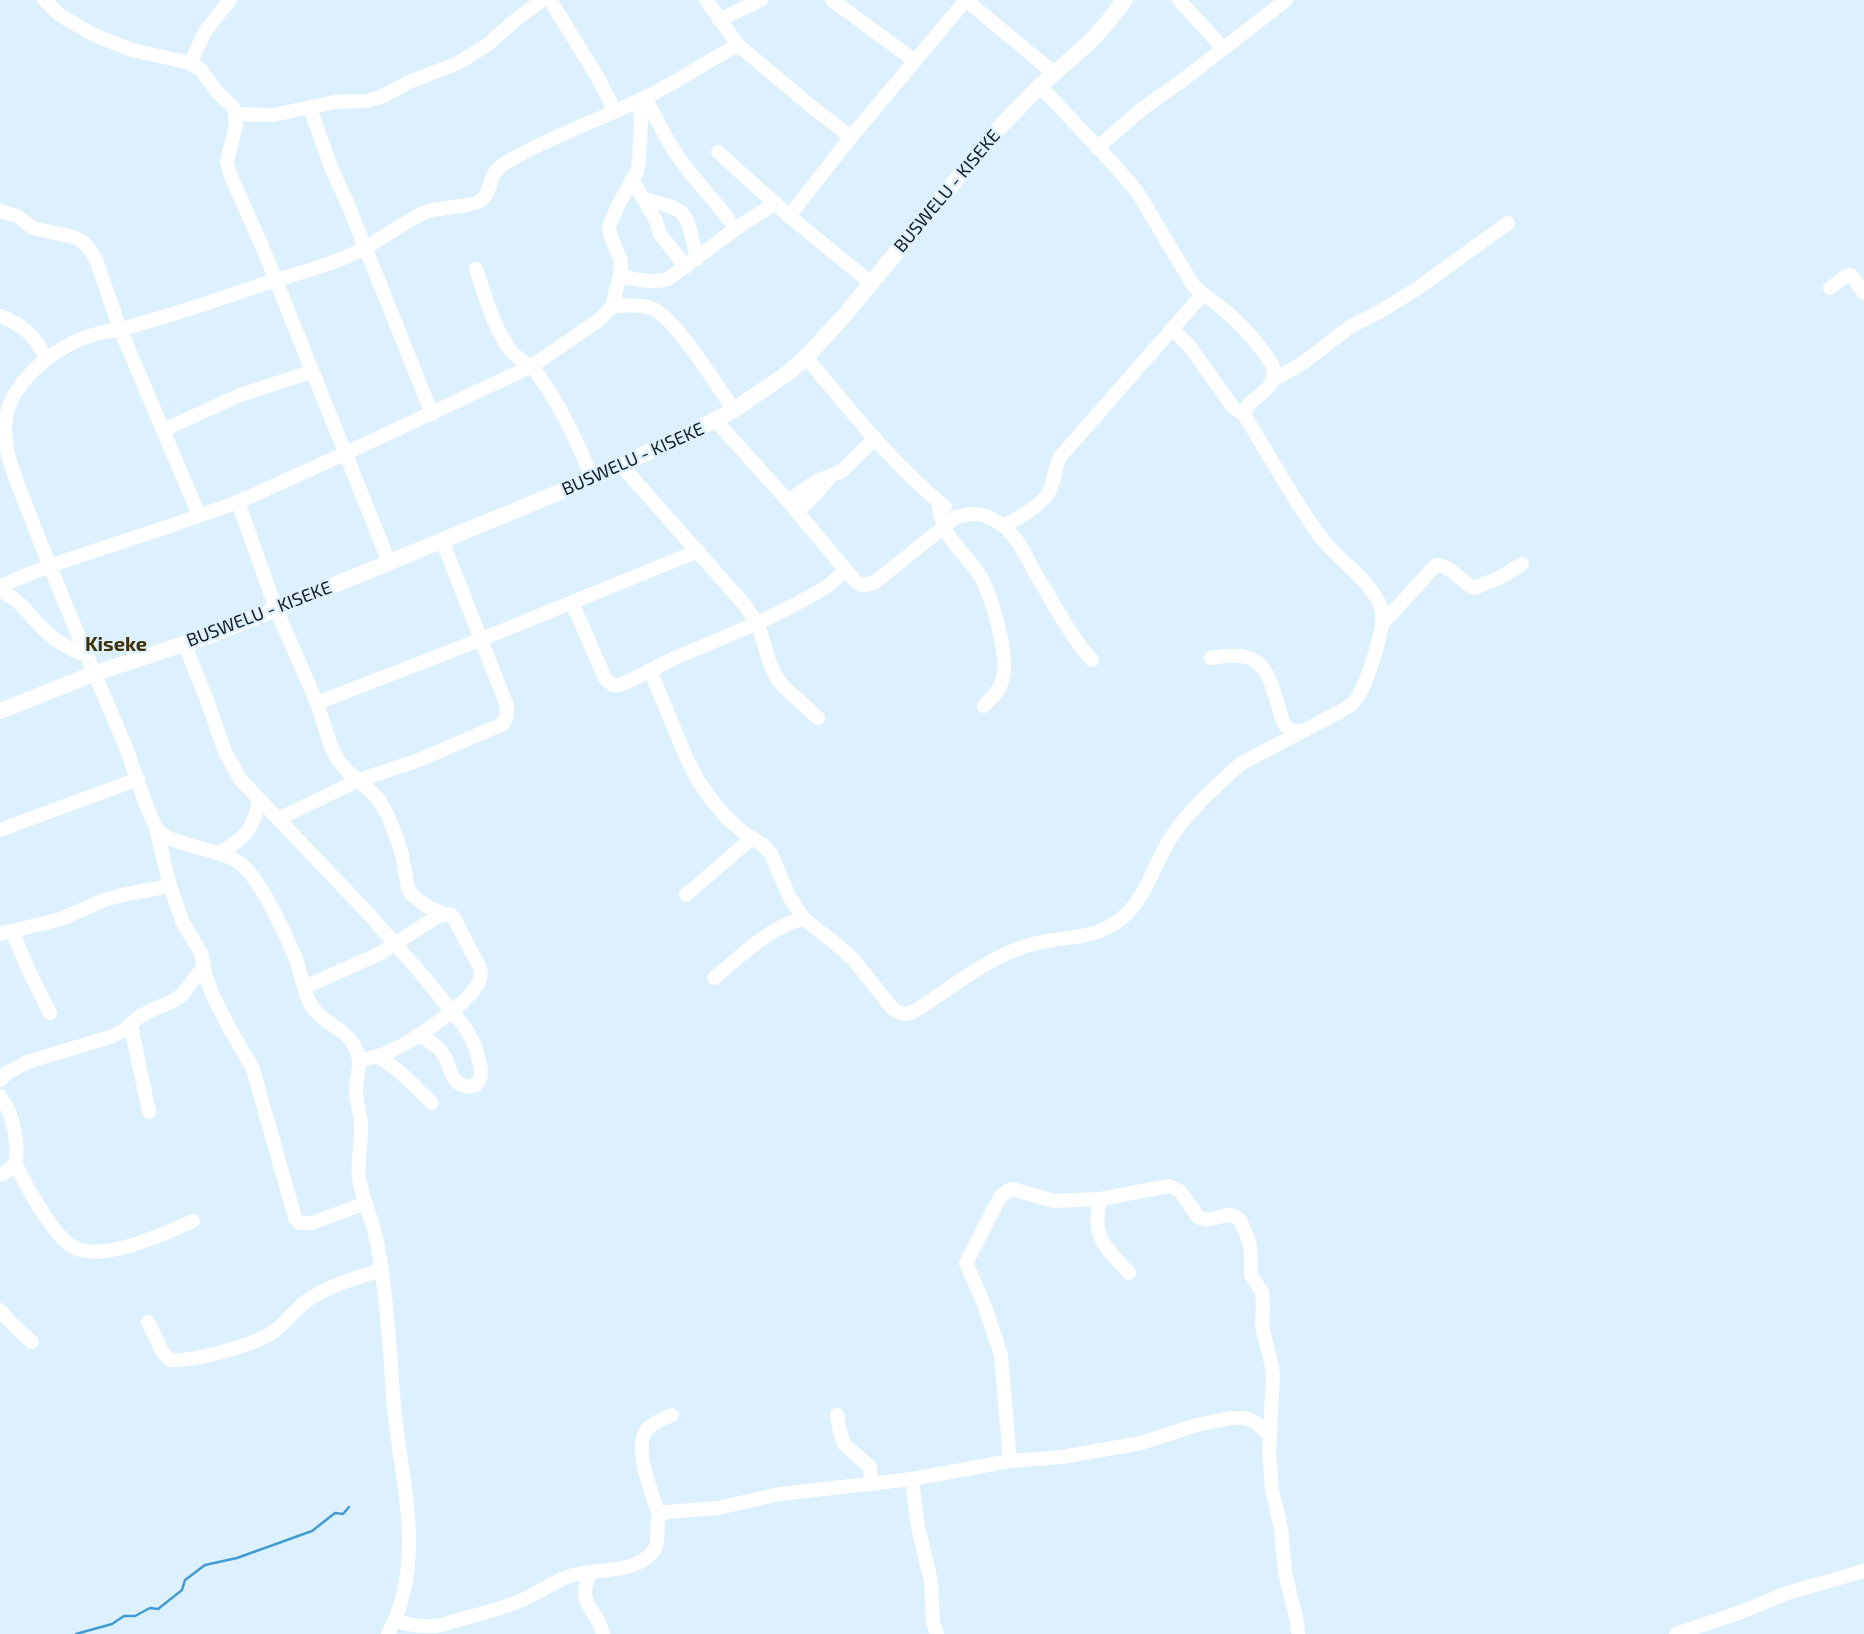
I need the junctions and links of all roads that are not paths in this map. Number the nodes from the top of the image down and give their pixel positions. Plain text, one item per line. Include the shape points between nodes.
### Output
1 (44, 0) edge
2 (230, 0) edge
3 (542, 0) edge
4 (550, 0) edge
5 (706, 0) edge
6 (761, 0) edge
7 (832, 0) edge
8 (966, 0) edge
9 (1125, 0) edge
10 (1179, 0) edge
11 (1286, 0) edge
12 (719, 20) junction
13 (738, 45) junction
14 (1223, 48) junction
15 (915, 61) junction
16 (190, 63) junction
17 (1054, 74) junction
18 (1040, 86) junction
19 (642, 99) junction
20 (310, 108) junction
21 (615, 111) junction
22 (235, 114) junction
23 (851, 137) junction
24 (1097, 148) junction
25 (718, 152) dead end
26 (633, 181) junction
27 (644, 199) junction
28 (776, 202) junction
29 (0, 211) edge
30 (789, 216) junction
31 (728, 220) dead end
32 (1508, 223) dead end
33 (365, 248) junction
34 (692, 263) junction
35 (476, 270) dead end
36 (620, 276) junction
37 (275, 281) junction
38 (871, 283) junction
39 (1830, 288) dead end
40 (1864, 293) edge
41 (1202, 294) junction
42 (612, 306) junction
43 (0, 316) edge
44 (1173, 329) junction
45 (120, 330) junction
46 (806, 358) junction
47 (46, 359) junction
48 (532, 366) junction
49 (312, 372) junction
50 (1273, 380) junction
51 (734, 410) junction
52 (432, 414) junction
53 (1244, 414) junction
54 (716, 421) junction
55 (163, 430) junction
56 (875, 438) junction
57 (344, 454) junction
58 (621, 465) junction
59 (592, 477) junction
60 (238, 502) junction
61 (938, 502) junction
62 (793, 506) junction
63 (199, 515) junction
64 (956, 517) junction
65 (944, 526) junction
66 (1004, 526) junction
67 (442, 540) junction
68 (698, 551) junction
69 (389, 562) junction
70 (1522, 564) dead end
71 (49, 566) junction
72 (845, 569) junction
73 (0, 586) edge
74 (0, 591) edge
75 (572, 603) junction
76 (276, 608) junction
77 (1383, 623) junction
78 (758, 624) junction
79 (482, 639) junction
80 (184, 643) junction
81 (86, 655) junction
82 (1211, 658) dead end
83 (1092, 660) dead end
84 (650, 670) junction
85 (93, 674) junction
86 (317, 703) junction
87 (984, 706) dead end
88 (0, 711) edge
89 (818, 718) dead end
90 (1304, 731) junction
91 (138, 779) junction
92 (359, 780) junction
93 (258, 800) junction
94 (278, 819) junction
95 (156, 828) junction
96 (0, 830) edge
97 (752, 838) junction
98 (218, 853) junction
99 (170, 886) junction
100 (686, 894) dead end
101 (444, 914) junction
102 (804, 919) junction
103 (6, 932) edge
104 (395, 944) junction
105 (204, 966) junction
106 (714, 978) dead end
107 (305, 987) junction
108 (451, 1011) junction
109 (50, 1014) dead end
110 (131, 1026) junction
111 (418, 1035) junction
112 (378, 1056) junction
113 (360, 1060) junction
114 (0, 1080) edge
115 (0, 1096) edge
116 (432, 1103) dead end
117 (149, 1112) dead end
118 (15, 1163) junction
119 (0, 1175) edge
120 (1100, 1199) junction
121 (366, 1203) junction
122 (193, 1220) dead end
123 (381, 1270) junction
124 (1129, 1273) dead end
125 (0, 1310) edge
126 (148, 1322) dead end
127 (32, 1342) dead end
128 (672, 1415) dead end
129 (837, 1415) dead end
130 (1270, 1435) junction
131 (1010, 1461) junction
132 (912, 1479) junction
133 (871, 1484) junction
134 (659, 1515) junction
135 (590, 1572) junction
136 (1864, 1572) edge
137 (395, 1621) junction
138 (388, 1634) edge
139 (603, 1634) edge
140 (937, 1634) edge
141 (1298, 1634) edge
142 (1676, 1634) edge

1 - 16 street via 60,15 94,35 132,50
2 - 16 street via 206,30
3 - 20 street via 487,45 458,63 380,97
4 - 21 street
5 - 12 street
6 - 12 street
7 - 15 street
8 - 15 street
8 - 17 street
9 - 17 main road, BUSWELU - KISEKE via 1106,25
10 - 14 street
11 - 14 street
12 - 13 street
13 - 19 street
13 - 23 street
14 - 24 street via 1142,109
15 - 23 street
16 - 22 street via 201,70 233,107
17 - 18 main road, BUSWELU - KISEKE
18 - 24 street
18 - 38 main road, BUSWELU - KISEKE via 999,128
19 - 21 street
19 - 26 street via 640,154
19 - 31 street via 682,163
20 - 22 street via 273,115
20 - 33 street
21 - 33 street via 500,166 480,201 430,211
22 - 37 street via 236,125 227,161 230,174
23 - 30 street
24 - 41 street via 1138,193 1177,260
25 - 28 street
26 - 27 street
26 - 36 street via 609,226 620,261
27 - 34 street via 660,234
27 - 34 street via 682,211 687,218
28 - 30 street
28 - 34 street
29 - 45 street via 17,216 33,228 83,242 96,260
30 - 38 street
32 - 50 street via 1418,288 1352,326 1303,363
33 - 37 street via 315,269
33 - 52 street
34 - 36 street via 660,282
35 - 48 street via 508,349
36 - 42 street
37 - 45 street
37 - 49 street
38 - 46 main road, BUSWELU - KISEKE
39 - 40 street via 1851,275
41 - 44 street
41 - 50 street via 1236,321 1269,359 1274,371
42 - 48 street via 599,320
42 - 51 street via 651,308 668,319
43 - 47 street via 37,340
44 - 53 street via 1230,402
44 - 66 street via 1060,457 1049,491 1042,500
45 - 47 street via 87,337
45 - 55 street
46 - 51 main road, BUSWELU - KISEKE
46 - 56 street
47 - 71 street via 26,378 9,403 4,422 6,449
48 - 52 street
48 - 59 street via 554,398
49 - 55 street via 240,395
49 - 57 street
50 - 53 street via 1266,391 1248,405
51 - 54 main road, BUSWELU - KISEKE
52 - 57 street
53 - 77 street via 1318,534 1376,597 1382,607
54 - 58 main road, BUSWELU - KISEKE
54 - 62 street
55 - 63 street
56 - 61 street
56 - 62 street via 842,471 815,482
57 - 60 street
57 - 69 street
58 - 59 main road, BUSWELU - KISEKE
58 - 68 street
59 - 67 main road, BUSWELU - KISEKE
60 - 63 street
60 - 76 street
61 - 64 street
61 - 65 street
62 - 72 street
63 - 71 street
64 - 65 street
64 - 66 street via 984,514
65 - 72 street via 874,583 862,585
65 - 87 street via 989,592 994,610 1002,650 1003,680
66 - 83 street via 1015,536 1070,631
67 - 69 main road, BUSWELU - KISEKE
67 - 79 street
68 - 75 street
68 - 78 street
69 - 76 main road, BUSWELU - KISEKE
70 - 77 street via 1474,588 1445,567 1436,565
71 - 73 street
71 - 81 street
72 - 78 street via 826,588
74 - 81 street via 15,599 57,641
75 - 79 street
75 - 84 street via 606,680 619,685
76 - 80 main road, BUSWELU - KISEKE
76 - 86 street
77 - 90 street via 1365,681 1354,702
78 - 84 street
78 - 89 street via 776,677
79 - 86 street
79 - 92 street via 507,706 503,724 419,760
80 - 85 main road, BUSWELU - KISEKE
80 - 93 street via 232,767
81 - 85 street
82 - 90 street via 1240,655 1258,662 1272,682 1283,723 1293,731
84 - 97 street via 699,782 729,820
85 - 88 main road, BUSWELU - KISEKE
85 - 91 street
86 - 92 street via 338,760
90 - 102 street via 1242,763 1215,788 1168,843 1142,892 1123,917 1089,936 1045,941 1004,955 910,1012 900,1013 892,1008 852,959
91 - 95 street
91 - 96 street
92 - 94 street
92 - 101 street via 379,800 388,816 412,895
93 - 94 street
93 - 98 street via 256,816 245,836
94 - 104 street
95 - 98 street via 170,837
95 - 99 street
97 - 100 street
97 - 102 street via 771,854 790,898
98 - 107 street via 244,866 259,885 294,956
99 - 103 street via 122,895 61,919
99 - 105 street via 184,923 201,952
101 - 104 street
101 - 108 street via 454,918 481,970 475,989
102 - 106 street via 787,923 772,932
103 - 109 street
104 - 107 street
104 - 108 street
105 - 110 street via 182,995 139,1017
105 - 121 street via 213,996 253,1069 295,1218 312,1224
107 - 113 street via 312,1007 343,1032
108 - 111 street
108 - 111 street via 476,1048 481,1076 476,1085 469,1087 456,1082 443,1054
110 - 114 street via 110,1037 26,1062
110 - 117 street
111 - 112 street
112 - 113 street
112 - 116 street
113 - 121 street via 356,1088 361,1122 359,1174
115 - 118 street via 14,1126
118 - 119 street
118 - 122 street via 59,1235 74,1248 93,1252 126,1247
120 - 124 street via 1096,1220 1100,1239
120 - 130 street via 1169,1186 1180,1191 1198,1217 1207,1220 1226,1214 1240,1220 1249,1241 1252,1275 1263,1298 1262,1326 1273,1376
120 - 131 street via 1054,1201 1012,1189 1006,1191 967,1260 1001,1355
121 - 123 street
123 - 126 street via 323,1291 300,1306 270,1334 200,1357 170,1360 163,1354
123 - 137 street via 410,1543 408,1576
125 - 127 street
128 - 134 street via 646,1430 642,1439 644,1466
129 - 133 street via 842,1440 868,1464
130 - 131 street via 1254,1422 1232,1418 1197,1425 1141,1443 1062,1457
130 - 141 street via 1272,1490
131 - 132 street
132 - 133 street
132 - 140 street via 918,1527 931,1581 933,1623
133 - 134 street via 780,1494 718,1508
134 - 135 street via 656,1548 650,1555 626,1567
135 - 137 street via 560,1579 522,1600 441,1625 416,1626
135 - 139 street via 584,1596
136 - 142 street via 1787,1593
137 - 138 street

